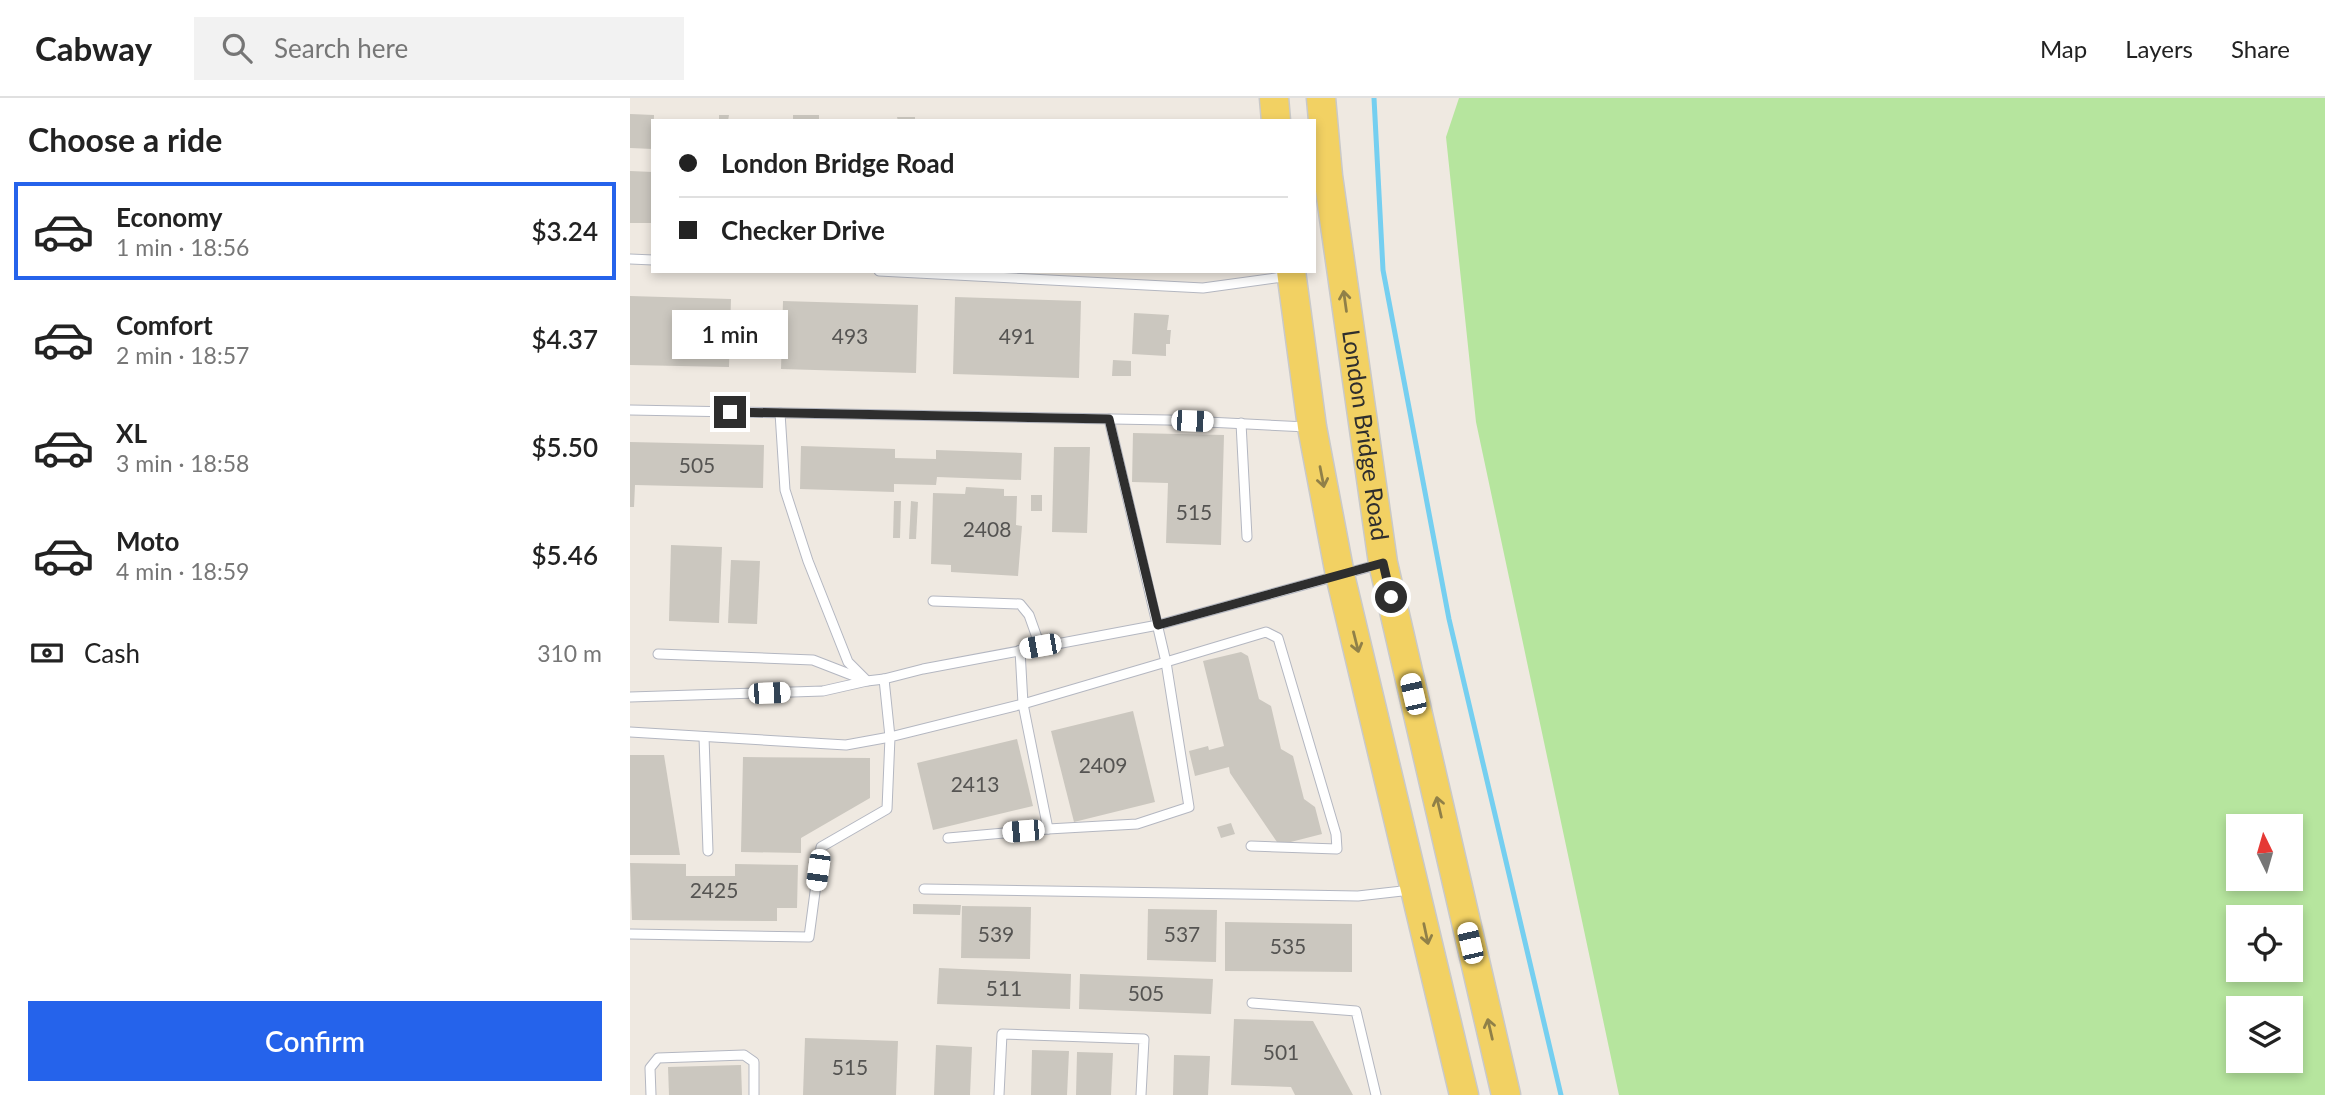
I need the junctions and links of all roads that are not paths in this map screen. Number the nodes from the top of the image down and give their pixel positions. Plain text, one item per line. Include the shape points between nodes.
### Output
1 (1274, 98) edge
2 (1321, 98) edge
3 (1276, 119) edge
4 (630, 259) edge
5 (651, 260) edge
6 (917, 273) edge
7 (1291, 273) edge
8 (630, 410) edge
9 (780, 413) junction
10 (1109, 419) junction
11 (1241, 424) junction
12 (1312, 427) junction
13 (1247, 537) dead end
14 (1383, 563) junction
15 (1340, 575) junction
16 (933, 601) dead end
17 (1158, 625) junction
18 (1040, 646) junction
19 (1020, 650) junction
20 (658, 654) dead end
21 (1166, 662) junction
22 (884, 679) junction
23 (867, 681) junction
24 (632, 700) edge
25 (1023, 704) junction
26 (630, 732) edge
27 (704, 737) junction
28 (890, 737) junction
29 (1048, 829) junction
30 (948, 838) dead end
31 (1251, 846) dead end
32 (708, 851) dead end
33 (924, 889) dead end
34 (1416, 890) junction
35 (630, 934) edge
36 (1252, 1003) dead end
37 (651, 1095) edge
38 (754, 1095) edge
39 (999, 1095) edge
40 (1141, 1095) edge
41 (1376, 1095) edge
42 (1464, 1095) edge
43 (1506, 1095) edge

1 - 3 main road
14 -> 2 main road, London Bridge Road
4 - 5 lane
6 - 7 lane via 1203,288
7 - 12 main road, London Bridge Road
8 - 9 lane
9 - 10 lane
9 - 23 lane via 785,490 808,561 848,662
10 - 11 lane
10 - 17 lane
11 - 12 lane
11 - 13 lane
12 -> 15 main road, London Bridge Road
14 - 15 lane
43 -> 14 main road, London Bridge Road
15 - 17 lane
15 -> 34 main road, London Bridge Road
16 - 18 lane via 1020,604
17 - 18 lane
17 - 21 lane
18 - 19 lane
19 - 22 lane
19 - 25 lane
20 - 23 lane via 813,660
21 - 25 lane
21 - 29 lane via 1189,807 1137,824
21 - 31 lane via 1266,632 1278,638 1337,849
22 - 23 lane
22 - 28 lane
23 - 24 lane via 823,691
25 - 28 lane
25 - 29 lane
26 - 27 lane
27 - 28 lane via 846,745
27 - 32 lane
28 - 35 lane via 887,809 821,848 809,937
29 - 30 lane
33 - 34 lane via 1358,896
34 -> 42 main road, London Bridge Road
36 - 41 lane via 1356,1012
37 - 38 lane via 650,1068 658,1058 744,1055 754,1062
39 - 40 lane via 1002,1034 1144,1039

